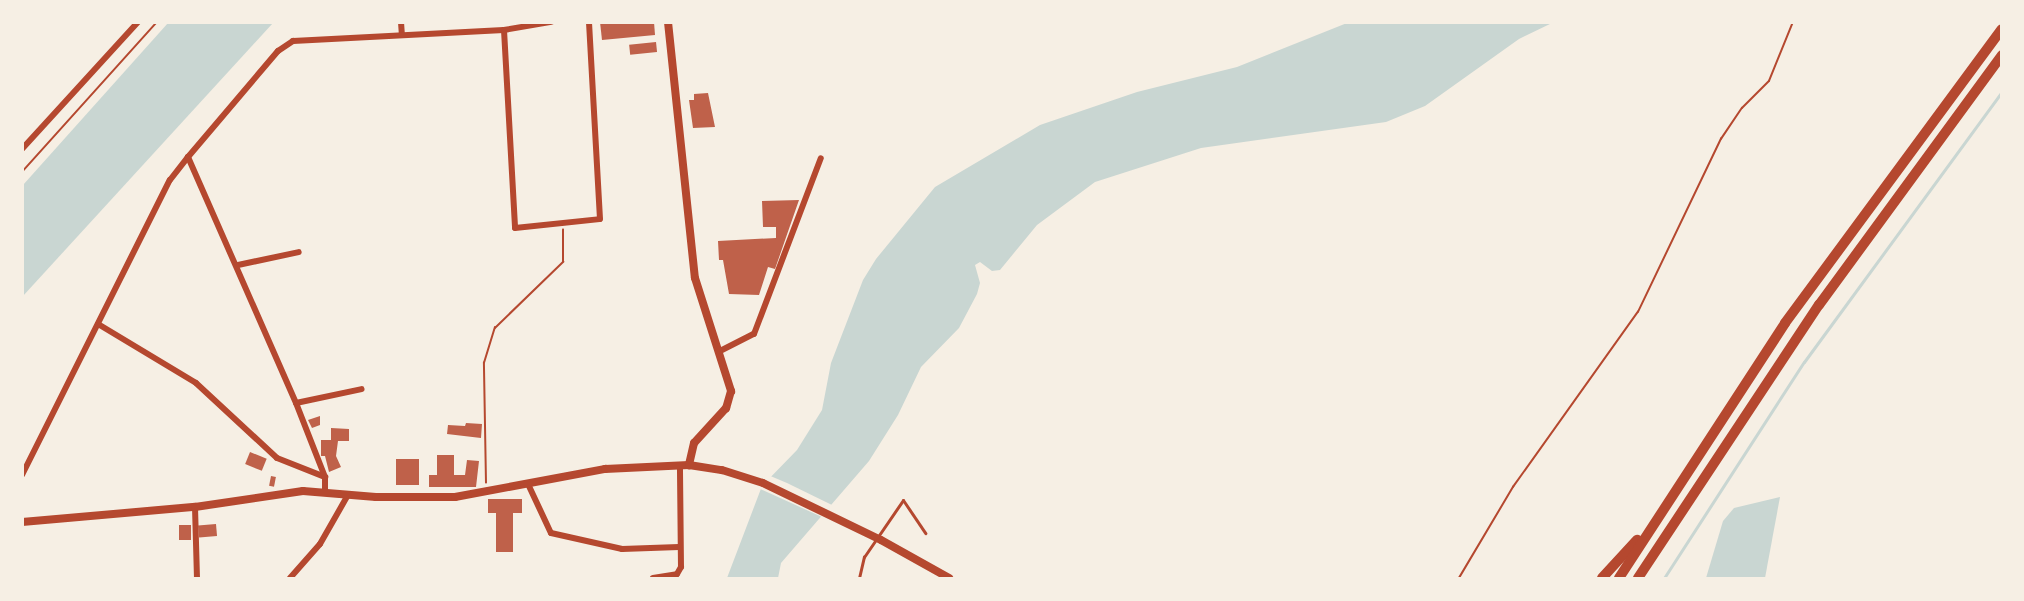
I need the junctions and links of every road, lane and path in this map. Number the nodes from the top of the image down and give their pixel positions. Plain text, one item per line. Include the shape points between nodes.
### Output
1 (138, 22) edge
2 (157, 22) edge
3 (401, 22) edge
4 (551, 22) edge
5 (589, 22) edge
6 (668, 22) edge
7 (1793, 22) edge
8 (2001, 29) edge
9 (504, 30) junction
10 (402, 35) junction
11 (2001, 55) edge
12 (22, 149) edge
13 (188, 157) junction
14 (821, 158) dead end
15 (22, 172) edge
16 (563, 220) junction
17 (299, 252) dead end
18 (238, 265) junction
19 (98, 324) junction
20 (720, 351) junction
21 (362, 389) dead end
22 (296, 403) junction
23 (685, 465) junction
24 (22, 475) edge
25 (325, 477) junction
26 (528, 484) junction
27 (325, 491) junction
28 (487, 492) junction
29 (348, 495) junction
30 (195, 507) junction
31 (22, 522) edge
32 (1672, 524) junction
33 (1649, 527) junction
34 (924, 533) dead end
35 (875, 537) junction
36 (679, 547) junction
37 (197, 579) edge
38 (290, 579) edge
39 (653, 579) edge
40 (862, 579) edge
41 (949, 579) edge
42 (1459, 579) edge
43 (1602, 579) edge
44 (1619, 579) edge
45 (1638, 579) edge
46 (1646, 579) edge

1 - 12 street
2 - 15 path
3 - 10 street
4 - 9 street
5 - 16 street via 600,219
6 - 20 street via 695,278
7 - 42 path via 1768,81 1742,108 1721,139 1638,312 1513,487
8 - 33 highway via 1792,314
9 - 10 street
9 - 16 street via 515,228
10 - 13 street via 287,44
11 - 32 highway via 1819,304
13 - 18 street
13 - 19 street via 170,180
14 - 20 street via 754,334
16 - 28 path via 563,262 495,328 484,363
17 - 18 street
18 - 22 street
19 - 24 street
19 - 25 street via 196,383 277,458
20 - 23 street via 730,381 729,401 694,443
21 - 22 street
22 - 25 street
23 - 26 street via 605,469
23 - 35 street via 722,470 764,483
23 - 36 street
25 - 27 street
26 - 28 street
26 - 36 street via 551,533 622,549
27 - 29 street
27 - 30 street
28 - 29 street via 394,498
29 - 38 street via 320,544
30 - 31 street
30 - 37 street
32 - 45 highway
32 - 46 highway
33 - 43 highway
33 - 44 highway
34 - 35 lane via 903,500
35 - 40 lane via 864,557 859,578
35 - 41 street
36 - 39 street via 680,571

